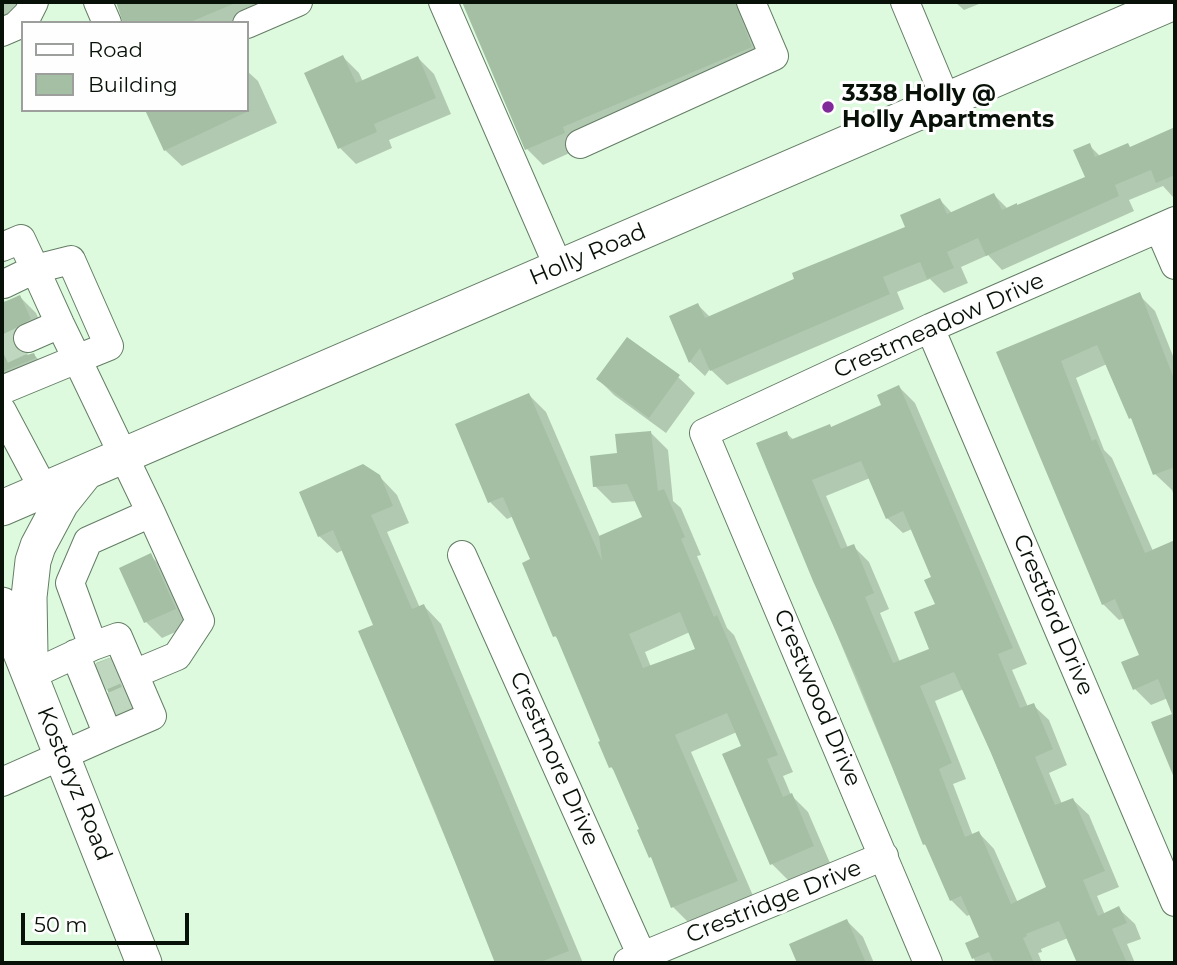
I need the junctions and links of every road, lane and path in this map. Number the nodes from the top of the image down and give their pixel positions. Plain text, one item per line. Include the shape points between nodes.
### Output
1 (34, 2) edge
2 (98, 2) edge
3 (298, 2) edge
4 (443, 2) edge
5 (751, 2) edge
6 (905, 2) edge
7 (1174, 2) edge
8 (106, 21) edge
9 (248, 24) edge
10 (2, 32) edge
11 (946, 100) junction
12 (580, 145) dead end
13 (1167, 225) edge
14 (2, 247) edge
15 (1175, 265) edge
16 (559, 268) junction
17 (35, 269) junction
18 (4, 284) dead end
19 (60, 324) junction
20 (930, 328) junction
21 (28, 338) tunnel mouth
22 (76, 359) junction
23 (2, 390) edge
24 (2, 411) edge
25 (704, 433) joint
26 (123, 456) junction
27 (86, 472) junction
28 (44, 490) junction
29 (2, 508) edge
30 (151, 513) junction
31 (461, 555) dead end
32 (2, 605) edge
33 (84, 650) junction
34 (30, 675) junction
35 (115, 692) junction
36 (62, 755) junction
37 (2, 782) edge
38 (884, 856) junction
39 (1175, 902) edge
40 (638, 961) edge
41 (145, 963) edge
42 (928, 963) edge

1 - 10 street via 16,26
2 - 8 street
3 - 9 street
4 - 16 street
5 - 12 street via 774,56
6 - 11 street
7 - 11 main road, Holly Road
11 - 16 main road, Holly Road
13 - 15 street
13 - 20 street, Crestmeadow Drive
14 - 17 street via 21,239
16 - 26 main road, Holly Road
17 - 18 street
17 - 19 street
17 - 22 street via 71,260 109,346
19 - 21 street
19 - 22 street
20 - 25 street, Crestmeadow Drive
20 - 39 street, Crestford Drive
22 - 23 street
22 - 26 street
24 - 28 street
25 - 38 street, Crestwood Drive
26 - 27 main road, Holly Road
26 - 30 street
27 - 28 main road, Holly Road
27 - 34 main road via 47,526 33,561
28 - 29 main road, Holly Road
30 - 33 street via 88,541 70,583
30 - 35 street via 201,621 177,656
31 - 40 street, Crestmore Drive
32 - 34 main road, Kostoryz Road
33 - 34 street
33 - 35 street
33 - 35 street via 118,638
34 - 36 main road, Kostoryz Road
35 - 36 street
36 - 37 street
36 - 41 main road, Kostoryz Road
38 - 40 street, Crestridge Drive
38 - 42 street, Crestwood Drive

